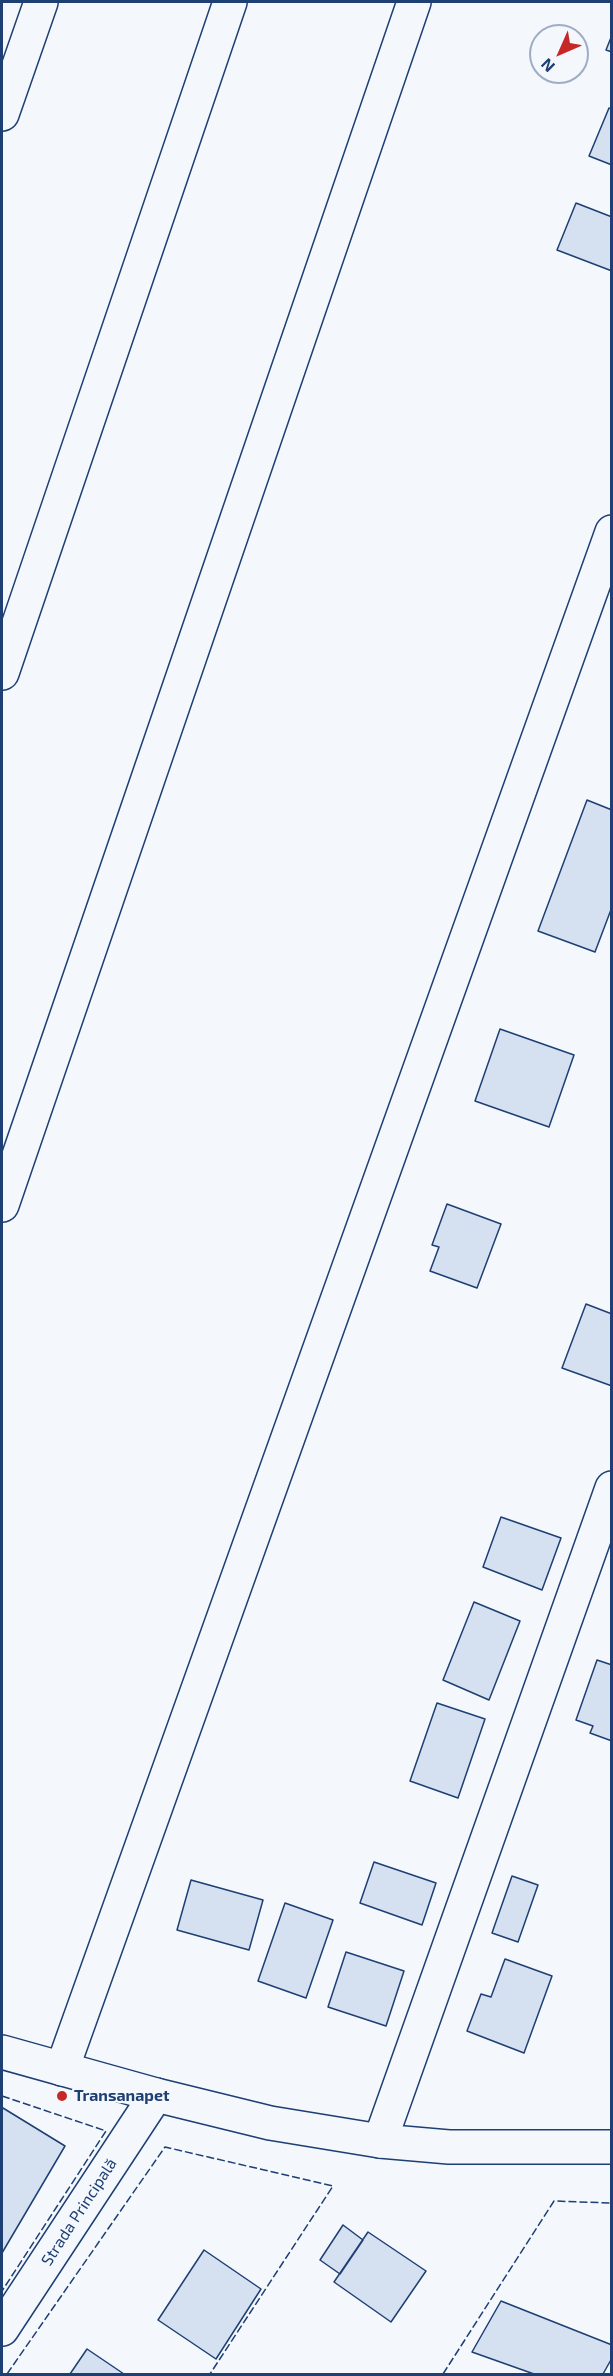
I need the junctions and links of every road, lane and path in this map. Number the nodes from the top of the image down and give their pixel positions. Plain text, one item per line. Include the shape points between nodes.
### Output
1 (41, 2) edge
2 (230, 2) edge
3 (414, 2) edge
4 (2, 114) edge
5 (612, 532) edge
6 (2, 673) edge
7 (2, 1205) edge
8 (612, 1488) edge
9 (2, 2052) edge
10 (62, 2069) junction
11 (156, 2095) junction
12 (380, 2141) junction
13 (612, 2147) edge
14 (2, 2329) edge

1 - 4 street
2 - 6 street
3 - 7 street
5 - 10 street
8 - 12 street
9 - 10 street
10 - 11 street
11 - 12 street via 270,2123
11 - 14 street, Strada Principală
12 - 13 street via 449,2147

